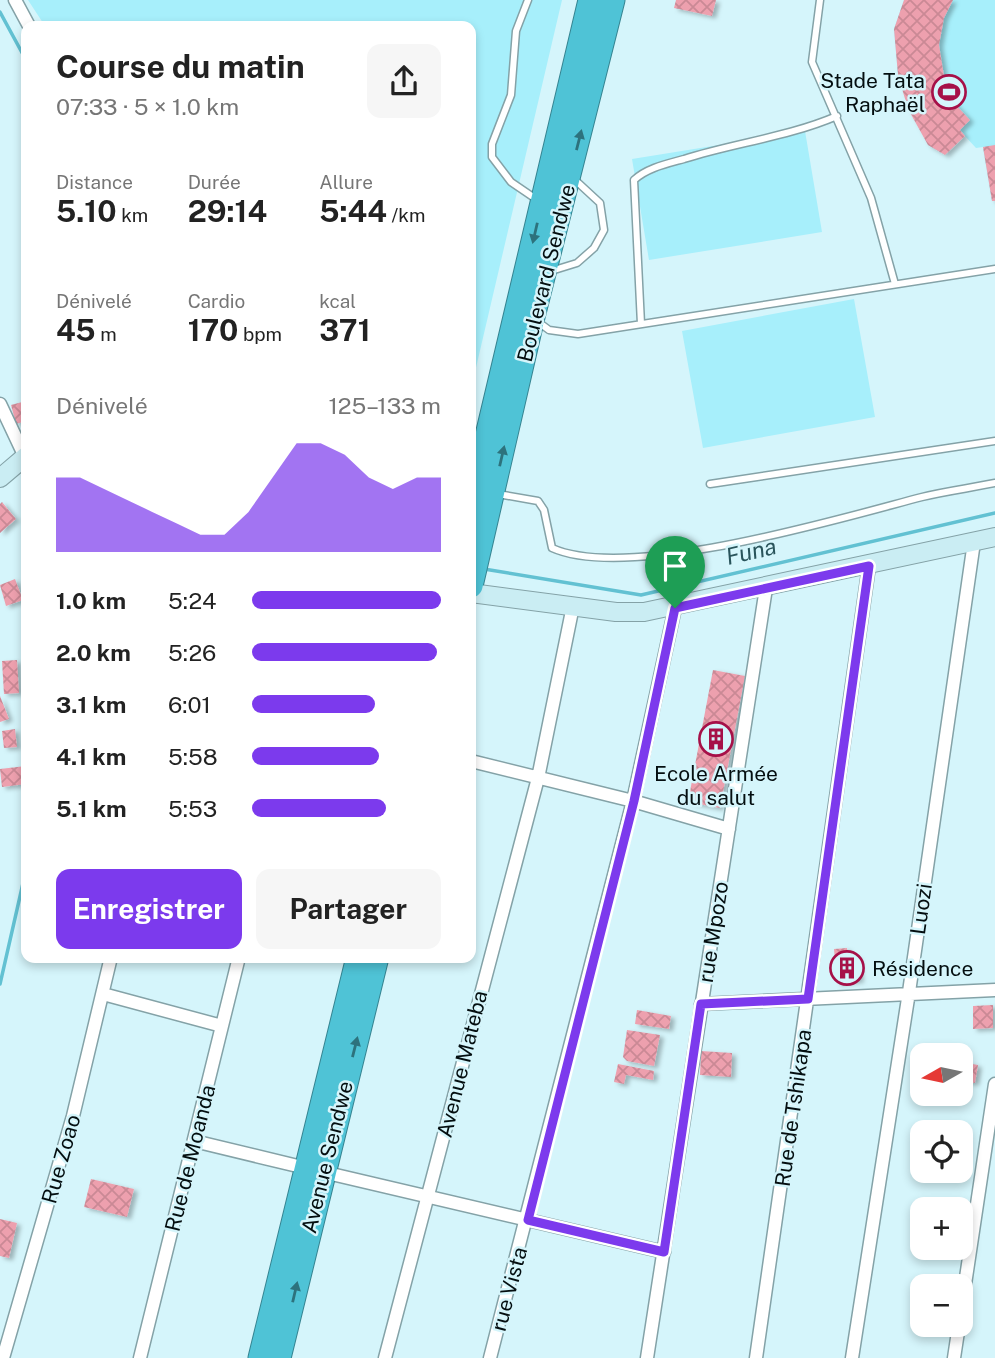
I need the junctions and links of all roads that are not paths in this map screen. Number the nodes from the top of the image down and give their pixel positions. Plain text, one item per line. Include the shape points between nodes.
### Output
1 (15, 0) edge
2 (528, 0) edge
3 (590, 0) edge
4 (613, 0) edge
5 (820, 0) edge
6 (26, 21) edge
7 (837, 116) junction
8 (570, 175) junction
9 (542, 203) junction
10 (995, 269) edge
11 (546, 273) junction
12 (895, 284) junction
13 (525, 314) junction
14 (641, 324) junction
15 (0, 404) edge
16 (995, 441) edge
17 (21, 446) edge
18 (21, 460) edge
19 (0, 478) edge
20 (995, 483) edge
21 (710, 484) dead end
22 (477, 493) edge
23 (995, 537) edge
24 (974, 542) junction
25 (476, 564) edge
26 (869, 566) junction
27 (476, 587) edge
28 (766, 588) junction
29 (573, 606) junction
30 (675, 608) junction
31 (476, 762) edge
32 (538, 778) junction
33 (634, 801) junction
34 (729, 829) junction
35 (110, 963) edge
36 (238, 963) edge
37 (357, 963) edge
38 (375, 963) edge
39 (995, 989) edge
40 (909, 992) junction
41 (103, 994) junction
42 (808, 999) junction
43 (701, 1004) junction
44 (222, 1026) junction
45 (995, 1084) edge
46 (194, 1141) junction
47 (313, 1175) junction
48 (427, 1195) junction
49 (528, 1220) junction
50 (664, 1252) junction
51 (967, 1274) edge
52 (957, 1337) edge
53 (3, 1358) edge
54 (140, 1358) edge
55 (260, 1358) edge
56 (279, 1358) edge
57 (385, 1358) edge
58 (490, 1358) edge
59 (647, 1358) edge
60 (756, 1358) edge
61 (852, 1358) edge
62 (954, 1358) edge

1 - 6 street
2 - 9 lane via 516,30 512,95 492,144 492,157 511,182
3 - 9 highway, Boulevard Sendwe
8 -> 4 highway, Boulevard Sendwe
5 - 7 lane via 812,62
7 - 12 lane via 871,198
7 - 14 lane via 797,131 671,162 634,180
8 - 11 highway, Boulevard Sendwe
8 - 11 lane via 600,203 604,230 594,248 577,263
9 -> 13 highway, Boulevard Sendwe
10 - 12 lane
11 - 13 highway, Boulevard Sendwe
12 - 14 lane
13 - 14 lane via 564,335
13 - 22 highway, Boulevard Sendwe
15 - 17 street
16 - 21 lane
18 - 19 street
20 - 22 lane via 821,524 624,559 568,555 552,548 538,500
22 - 25 highway, Boulevard Sendwe via 480,546
23 - 24 street
24 - 26 street
24 - 40 street, Luozi
26 - 28 street
26 - 42 street, Rue de Tshikapa
27 - 29 street
28 - 30 street
28 - 34 street, rue Mpozo
29 - 30 street via 615,612
29 - 32 street, Avenue Mateba
30 - 33 street, rue Vista
31 - 32 street
32 - 33 street
32 - 48 street, Avenue Mateba
33 - 34 street
33 - 49 street, rue Vista
34 - 43 street, rue Mpozo
35 - 41 street, Rue Zoao
36 - 44 street, Rue de Moanda
37 - 47 highway, Avenue Sendwe
47 -> 38 highway, Avenue Sendwe
39 - 40 street
40 - 42 street
40 - 61 street, Luozi
41 - 44 street
41 - 53 street, Rue Zoao
42 - 43 street
42 - 60 street, Rue de Tshikapa
43 - 50 street, rue Mpozo
44 - 46 street, Rue de Moanda
45 - 51 street
46 - 47 street
46 - 54 street, Rue de Moanda
47 - 48 street
47 - 55 highway, Avenue Sendwe
56 -> 47 highway, Avenue Sendwe
48 - 49 street
48 - 57 street, Avenue Mateba
49 - 50 street
49 - 58 street, rue Vista
50 - 59 street, rue Mpozo
52 - 62 street

